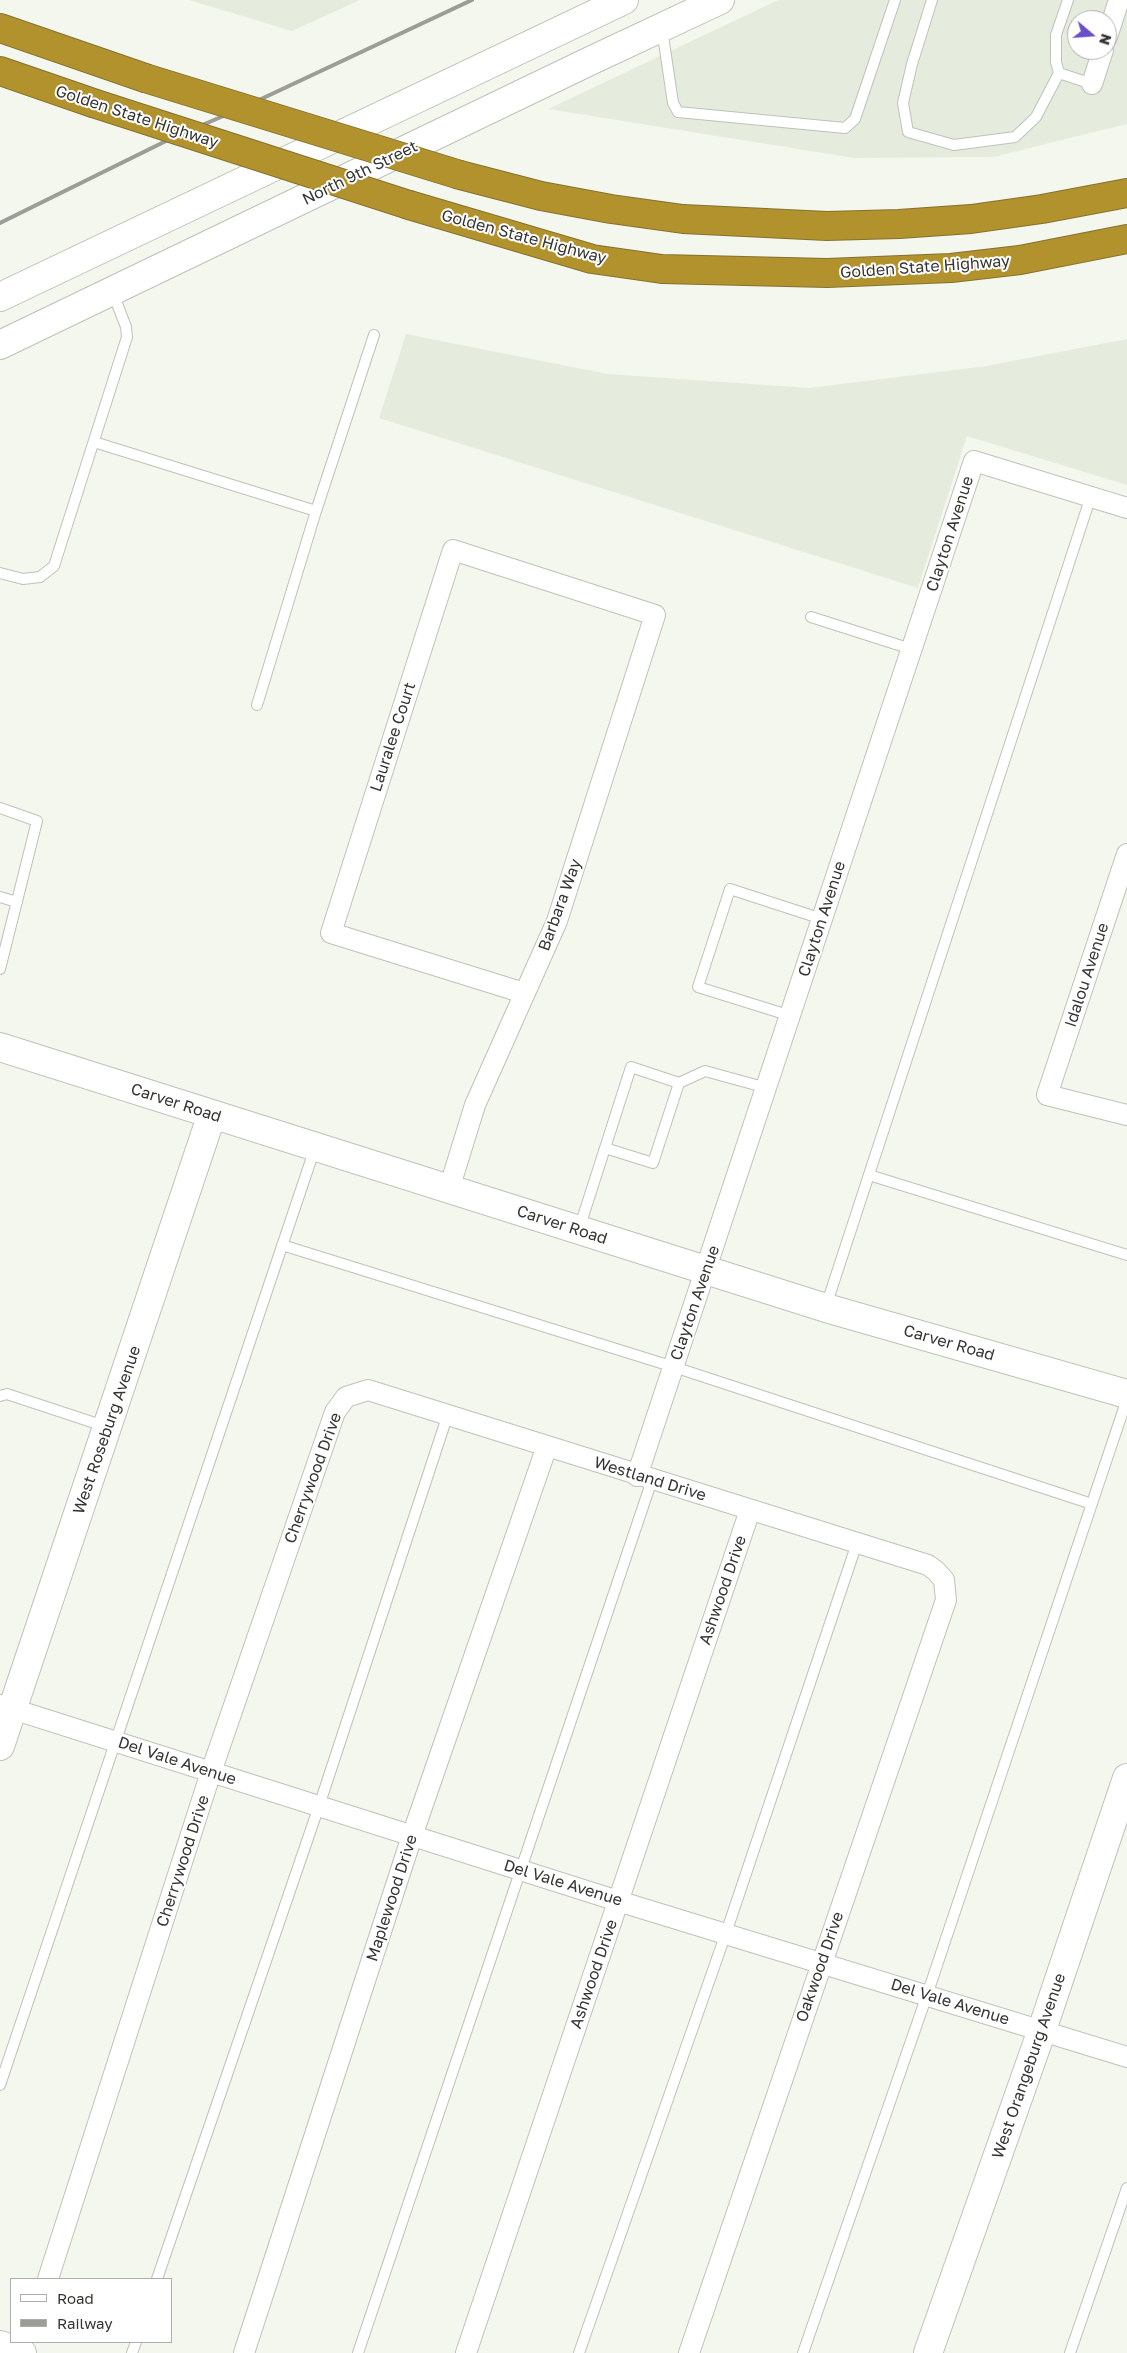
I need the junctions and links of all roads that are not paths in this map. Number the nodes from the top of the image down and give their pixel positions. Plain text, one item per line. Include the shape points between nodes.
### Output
1 (624, 0) edge
2 (720, 0) edge
3 (895, 0) edge
4 (932, 0) edge
5 (1068, 0) edge
6 (662, 27) junction
7 (0, 28) edge
8 (1100, 60) edge
9 (0, 71) edge
10 (1059, 73) junction
11 (1092, 84) joint
12 (1127, 193) edge
13 (1127, 238) edge
14 (112, 292) junction
15 (0, 297) edge
16 (374, 334) dead end
17 (0, 344) edge
18 (94, 442) junction
19 (1082, 494) junction
20 (1127, 508) edge
21 (316, 511) junction
22 (0, 573) edge
23 (655, 615) joint
24 (811, 617) dead end
25 (911, 649) junction
26 (257, 705) dead end
27 (0, 808) edge
28 (1127, 854) edge
29 (0, 897) edge
30 (17, 902) junction
31 (822, 919) junction
32 (0, 969) edge
33 (524, 993) junction
34 (791, 1016) junction
35 (0, 1047) edge
36 (679, 1083) junction
37 (767, 1088) junction
38 (212, 1114) junction
39 (1127, 1115) edge
40 (315, 1147) junction
41 (605, 1148) junction
42 (869, 1174) junction
43 (449, 1189) junction
44 (579, 1230) junction
45 (282, 1245) junction
46 (1127, 1255) edge
47 (707, 1270) junction
48 (826, 1308) junction
49 (674, 1368) junction
50 (352, 1394) joint
51 (1127, 1394) edge
52 (0, 1396) edge
53 (1127, 1399) edge
54 (448, 1414) junction
55 (108, 1427) junction
56 (547, 1446) junction
57 (644, 1478) junction
58 (1092, 1504) junction
59 (750, 1510) junction
60 (857, 1543) junction
61 (944, 1580) joint
62 (6, 1707) edge
63 (116, 1742) junction
64 (0, 1746) edge
65 (211, 1772) junction
66 (1127, 1778) edge
67 (319, 1806) junction
68 (412, 1836) junction
69 (520, 1869) junction
70 (618, 1900) junction
71 (726, 1933) junction
72 (822, 1963) junction
73 (927, 1995) junction
74 (1042, 2030) junction
75 (1127, 2057) edge
76 (0, 2086) edge
77 (1127, 2188) edge
78 (48, 2278) edge
79 (158, 2278) edge
80 (0, 2346) edge
81 (23, 2353) edge
82 (244, 2353) edge
83 (358, 2353) edge
84 (466, 2353) edge
85 (579, 2353) edge
86 (689, 2353) edge
87 (803, 2353) edge
88 (928, 2353) edge
89 (1070, 2353) edge

1 - 15 street
2 - 6 street, North 9th Street
3 - 6 lane via 855,119 845,128 678,112 673,103
4 - 10 lane via 902,103 908,132 954,145 1015,137 1036,117
5 - 10 lane via 1056,34
6 - 14 street, North 9th Street
7 - 12 highway, bridge via 145,78 460,175 541,196 612,209 683,219 827,226 899,224 971,219
8 - 11 street
9 - 13 highway, Golden State Highway, bridge via 410,205 592,258 662,269 827,274 951,268 1020,260
10 - 11 lane
14 - 17 street, North 9th Street
14 - 18 lane via 128,337
16 - 21 lane
18 - 21 lane
18 - 22 lane via 54,566 40,577 23,579
19 - 20 street
19 - 25 street, Clayton Avenue via 974,461
19 - 42 lane
21 - 26 lane
23 - 33 street, Barbara Way via 557,921
23 - 33 street, Lauralee Court via 452,550 331,933
24 - 25 lane
25 - 31 street, Clayton Avenue
27 - 30 lane via 37,821
28 - 39 street, Idalou Avenue via 1047,1095
29 - 30 lane
30 - 32 lane
31 - 34 street, Clayton Avenue
31 - 34 lane via 730,889 698,987
33 - 43 street, Barbara Way via 475,1105
34 - 37 street, Clayton Avenue
35 - 38 street, Carver Road
36 - 37 lane via 705,1071
36 - 41 lane via 653,1163
36 - 41 lane via 631,1067
37 - 47 street, Clayton Avenue
38 - 40 street, Carver Road
38 - 55 street, West Roseburg Avenue
40 - 43 street, Carver Road
40 - 45 lane
41 - 44 lane
42 - 46 lane
42 - 48 lane
43 - 44 street, Carver Road
44 - 47 street, Carver Road
45 - 49 lane
45 - 63 lane
47 - 48 street, Carver Road
47 - 49 street, Clayton Avenue
48 - 51 street, Carver Road
49 - 57 street, Clayton Avenue
49 - 58 lane
50 - 54 street, Westland Drive via 368,1390
50 - 65 street, Cherrywood Drive via 336,1412
52 - 55 lane via 7,1394
53 - 58 lane
54 - 56 street, Westland Drive
54 - 67 lane
55 - 62 street, West Roseburg Avenue
56 - 57 street, Westland Drive
56 - 68 street, Maplewood Drive
57 - 59 street, Westland Drive
57 - 69 lane
58 - 73 lane
59 - 60 street, Westland Drive
59 - 70 street, Ashwood Drive
60 - 61 street, Westland Drive via 928,1565
60 - 71 lane
61 - 72 street, Oakwood Drive via 946,1600
62 - 63 street, Del Vale Avenue
62 - 64 street, West Roseburg Avenue
63 - 65 street, Del Vale Avenue
63 - 76 lane
65 - 67 street, Del Vale Avenue
65 - 78 street, Cherrywood Drive
66 - 74 street, West Orangeburg Avenue
67 - 68 street, Del Vale Avenue
67 - 79 lane
68 - 69 street, Del Vale Avenue
68 - 82 street, Maplewood Drive
69 - 70 street, Del Vale Avenue
69 - 83 lane
70 - 71 street, Del Vale Avenue
70 - 84 street, Ashwood Drive
71 - 72 street, Del Vale Avenue
71 - 85 lane
72 - 73 street, Del Vale Avenue
72 - 86 street, Oakwood Drive
73 - 74 street, Del Vale Avenue
73 - 87 lane
74 - 75 street, Del Vale Avenue
74 - 88 street, West Orangeburg Avenue
77 - 89 lane
80 - 81 street

